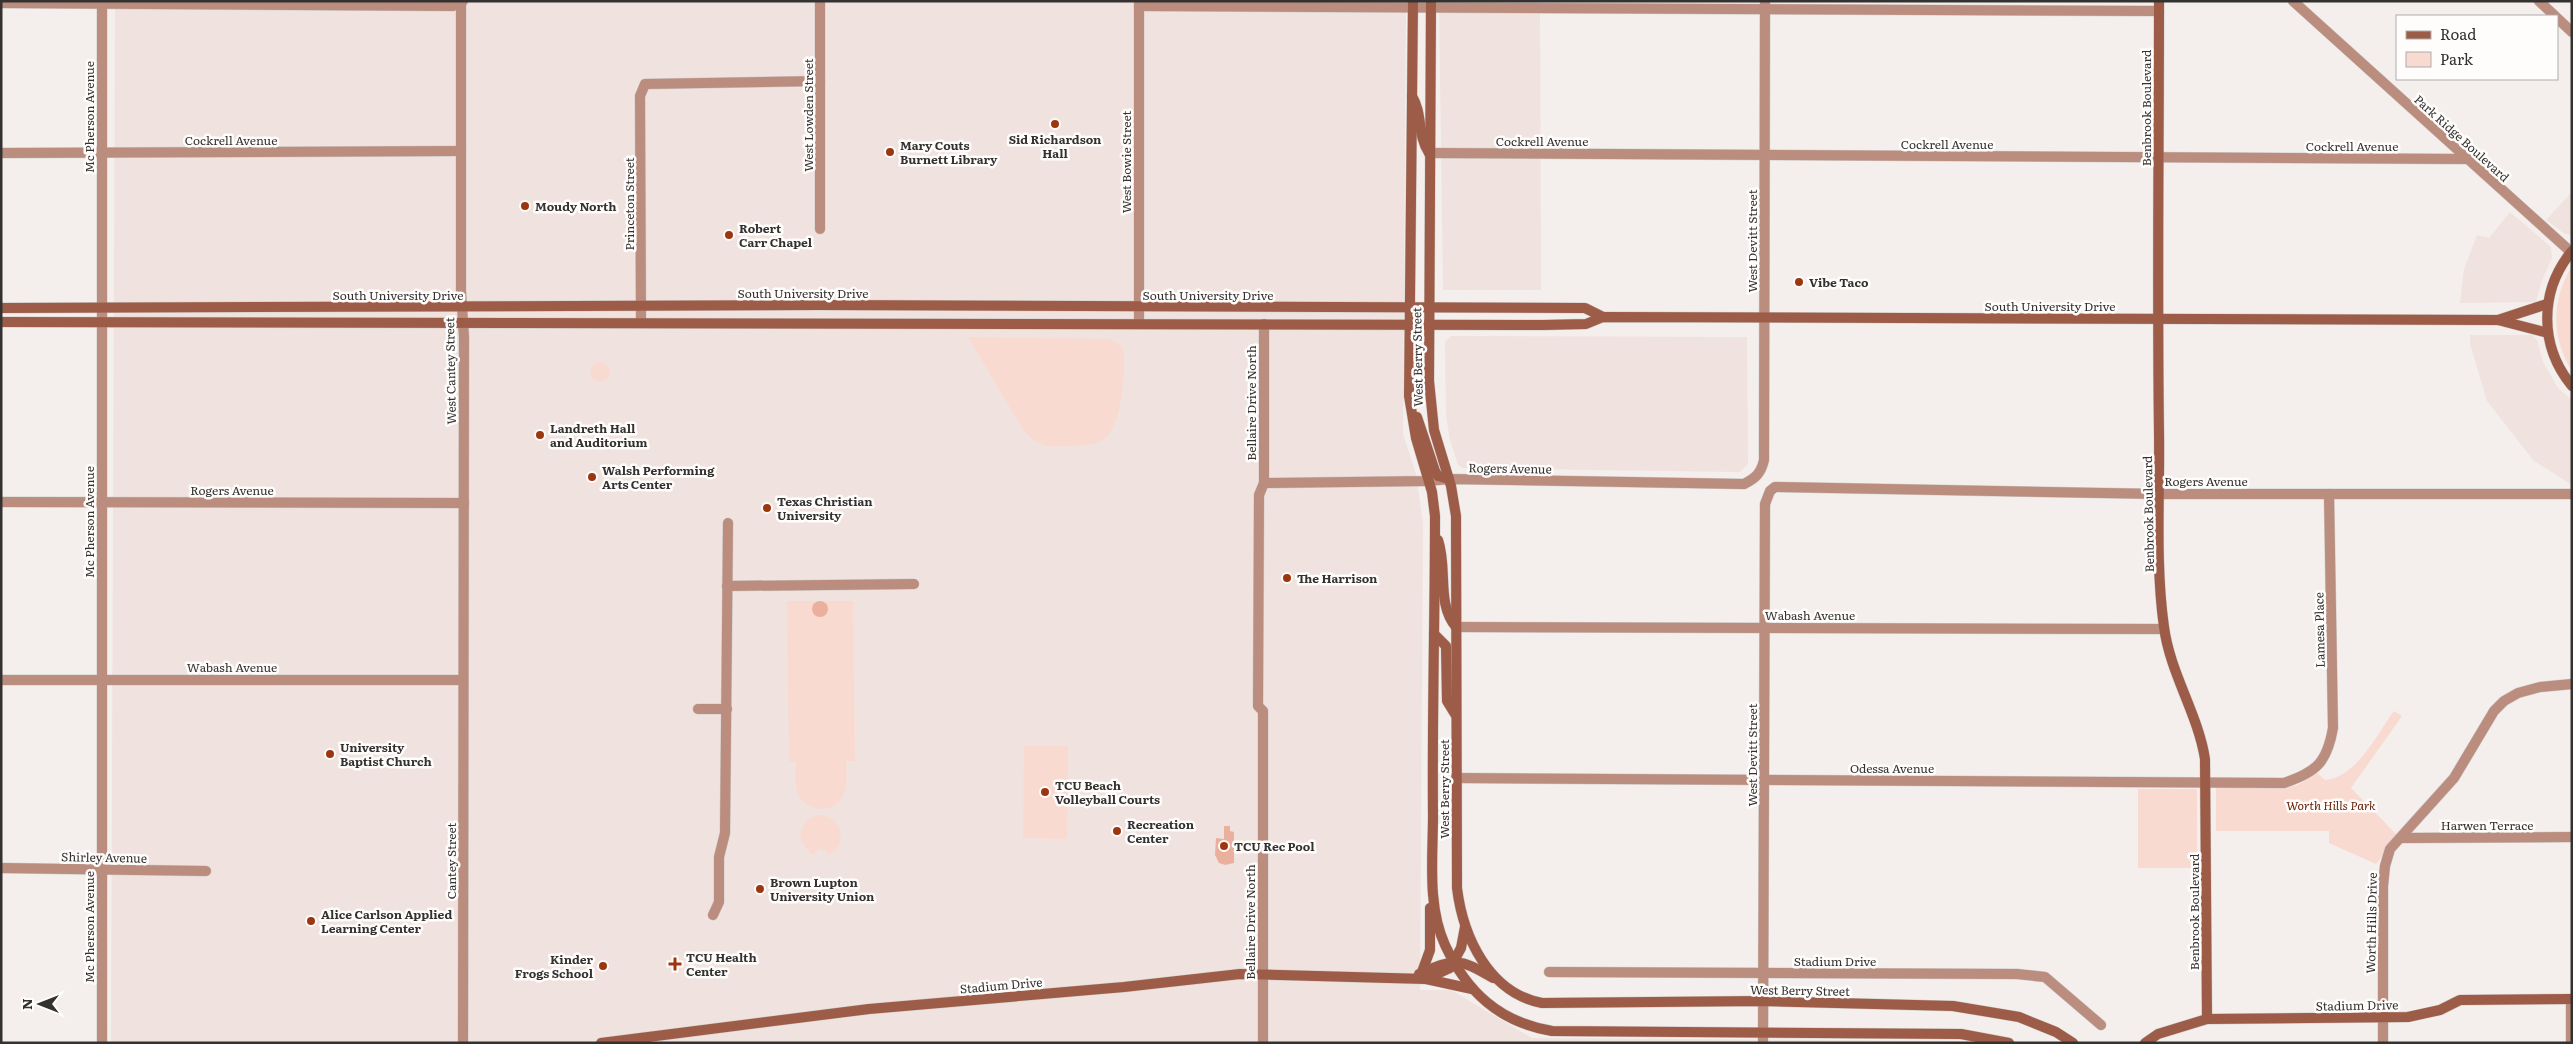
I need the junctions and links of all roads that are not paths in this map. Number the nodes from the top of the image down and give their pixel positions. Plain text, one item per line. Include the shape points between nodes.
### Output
1 (820, 1) edge
2 (2293, 1) edge
3 (2539, 1) edge
4 (102, 2) edge
5 (462, 2) edge
6 (1, 3) edge
7 (1139, 4) edge
8 (1413, 4) edge
9 (1431, 4) edge
10 (1765, 5) edge
11 (2159, 6) edge
12 (2554, 15) edge
13 (2558, 19) edge
14 (2572, 32) edge
15 (820, 81) junction
16 (1412, 95) junction
17 (460, 151) junction
18 (1, 153) edge
19 (102, 153) junction
20 (1429, 153) junction
21 (1765, 155) junction
22 (2158, 157) junction
23 (2466, 159) junction
24 (820, 229) dead end
25 (2571, 251) edge
26 (2547, 304) junction
27 (641, 305) junction
28 (1138, 307) junction
29 (1, 308) edge
30 (102, 308) junction
31 (462, 308) junction
32 (1410, 309) junction
33 (1428, 309) junction
34 (1764, 317) junction
35 (1602, 318) junction
36 (2158, 319) junction
37 (2498, 320) junction
38 (1, 322) edge
39 (102, 322) junction
40 (463, 322) junction
41 (641, 323) junction
42 (1138, 323) junction
43 (1264, 324) junction
44 (1409, 324) junction
45 (1428, 324) junction
46 (2548, 333) junction
47 (2572, 386) edge
48 (1411, 407) junction
49 (1448, 479) junction
50 (1755, 479) joint
51 (1264, 482) junction
52 (1428, 482) junction
53 (1781, 485) joint
54 (2160, 494) junction
55 (2329, 494) junction
56 (2572, 494) edge
57 (1, 502) edge
58 (102, 502) junction
59 (464, 503) junction
60 (728, 523) dead end
61 (1435, 532) junction
62 (914, 584) dead end
63 (728, 586) junction
64 (1456, 627) junction
65 (1766, 628) junction
66 (2164, 630) junction
67 (1434, 634) junction
68 (1, 680) edge
69 (102, 680) junction
70 (464, 680) junction
71 (2572, 684) edge
72 (698, 709) dead end
73 (727, 709) junction
74 (1456, 715) junction
75 (2321, 763) joint
76 (1456, 778) junction
77 (1764, 780) junction
78 (2206, 783) junction
79 (2572, 837) edge
80 (2402, 838) junction
81 (1433, 862) junction
82 (1, 868) edge
83 (102, 869) junction
84 (206, 871) dead end
85 (713, 915) dead end
86 (1465, 927) junction
87 (1454, 961) junction
88 (1549, 972) dead end
89 (1764, 974) junction
90 (1263, 975) junction
91 (1424, 976) junction
92 (1500, 982) junction
93 (1472, 989) junction
94 (2571, 999) edge
95 (1762, 1001) junction
96 (2383, 1018) junction
97 (2206, 1019) junction
98 (2101, 1025) dead end
99 (1763, 1038) edge
100 (102, 1043) edge
101 (463, 1043) edge
102 (601, 1043) edge
103 (1263, 1043) edge
104 (2009, 1043) edge
105 (2073, 1043) edge
106 (2145, 1043) edge
107 (2383, 1043) edge
108 (2571, 1043) edge

1 - 15 street, West Lowden Street
2 - 23 street, Park Ridge Boulevard
3 - 12 street
4 - 5 street via 453,6
4 - 6 street
4 - 19 street, Mc Pherson Avenue
5 - 17 street, West Cantey Street
7 - 8 street
7 - 28 street, West Bowie Street
8 - 9 street
8 - 16 main road, West Berry Street
9 - 10 street
9 - 20 main road, West Berry Street
10 - 11 street
10 - 21 street, West Devitt Street
11 - 22 main road, Benbrook Boulevard
13 - 14 street
15 - 24 street, West Lowden Street
15 - 27 street, Princeton Street via 648,82 643,86 640,96
16 - 20 main road via 1418,107 1423,144
16 - 32 main road, West Berry Street
17 - 19 street, Cockrell Avenue
17 - 31 street, West Cantey Street
18 - 19 street, Cockrell Avenue
19 - 30 street, Mc Pherson Avenue
20 - 21 street, Cockrell Avenue
20 - 33 main road, West Berry Street
21 - 22 street, Cockrell Avenue
21 - 34 street, West Devitt Street
22 - 23 street, Cockrell Avenue
22 - 36 main road, Benbrook Boulevard
23 - 25 street, Park Ridge Boulevard
25 - 26 main road via 2558,271
26 - 37 main road, South University Drive
26 - 46 main road
27 - 28 main road, South University Drive
27 - 31 main road, South University Drive
27 - 41 street, Princeton Street
28 - 32 main road, South University Drive
28 - 42 street, West Bowie Street
29 - 30 main road, South University Drive
30 - 31 main road, South University Drive
30 - 39 street, Mc Pherson Avenue
31 - 40 street, West Cantey Street
32 - 33 main road, South University Drive
32 - 44 main road, West Berry Street
33 - 35 main road, South University Drive via 1586,308
33 - 45 main road, West Berry Street
34 - 35 main road, South University Drive
34 - 36 main road, South University Drive
34 - 50 street, West Devitt Street via 1764,460
35 - 45 main road, South University Drive via 1586,324
36 - 37 main road, South University Drive
36 - 54 main road, Benbrook Boulevard
37 - 46 main road, South University Drive
38 - 39 main road, South University Drive
39 - 40 main road, South University Drive
39 - 58 street, Mc Pherson Avenue
40 - 41 main road, South University Drive
40 - 59 street, West Cantey Street
41 - 42 main road, South University Drive
42 - 43 main road, South University Drive
43 - 44 main road, South University Drive
43 - 51 street, Bellaire Drive North
44 - 45 main road, South University Drive
44 - 48 main road, West Berry Street via 1408,387
45 - 49 main road, West Berry Street via 1431,407 1438,448
46 - 47 main road via 2554,357
48 - 49 main road via 1424,434 1435,471 1438,476
48 - 52 main road, West Berry Street
49 - 50 street, Rogers Avenue via 1744,484
49 - 52 street, Rogers Avenue
49 - 64 main road, West Berry Street via 1456,528
51 - 52 street, Rogers Avenue
51 - 90 street, Bellaire Drive North via 1259,495 1258,604 1258,706 1263,711
52 - 61 main road, West Berry Street via 1434,505
53 - 54 street, Rogers Avenue
53 - 65 street, West Devitt Street via 1770,491 1766,504
54 - 55 street, Rogers Avenue
54 - 66 main road, Benbrook Boulevard
55 - 56 street, Rogers Avenue
55 - 75 street, Lamesa Place via 2333,728 2329,750
57 - 58 street, Rogers Avenue
58 - 59 street, Rogers Avenue
58 - 69 street, Mc Pherson Avenue
59 - 70 street, West Cantey Street
60 - 63 street
61 - 64 main road via 1442,552 1445,609
61 - 67 main road, West Berry Street
62 - 63 street
63 - 73 street
64 - 65 street, Wabash Avenue
64 - 74 main road, West Berry Street
65 - 66 street, Wabash Avenue
65 - 77 street, West Devitt Street
66 - 78 main road, Benbrook Boulevard via 2202,744
67 - 74 main road via 1446,646 1447,701
67 - 81 main road, West Berry Street
68 - 69 street, Wabash Avenue
69 - 70 street, Wabash Avenue
69 - 83 street, Mc Pherson Avenue
70 - 101 street, Cantey Street
71 - 80 street, Worth Hills Drive via 2518,693 2494,710 2454,778
72 - 73 street
73 - 85 street via 725,832 719,857 719,902
74 - 76 main road, West Berry Street
75 - 78 street, Odessa Avenue via 2307,776 2284,783
76 - 77 street, Odessa Avenue
76 - 86 main road, West Berry Street via 1457,888
77 - 78 street, Odessa Avenue
77 - 89 street, West Devitt Street
78 - 97 main road, Benbrook Boulevard
79 - 80 street, Harwen Terrace
80 - 96 street, Worth Hills Drive via 2390,849 2385,866
81 - 87 main road, West Berry Street via 1438,925
81 - 91 main road via 1430,950
82 - 83 street, Shirley Avenue
83 - 84 street, Shirley Avenue
83 - 100 street, Mc Pherson Avenue
86 - 87 main road via 1461,948
86 - 92 main road, West Berry Street via 1480,956
87 - 91 main road, Stadium Drive via 1449,969
87 - 92 main road via 1475,966
87 - 93 main road, West Berry Street via 1460,975
88 - 89 street, Stadium Drive
89 - 95 street, West Devitt Street
89 - 98 street, Stadium Drive via 2045,976
90 - 91 main road, Stadium Drive via 1404,980
90 - 102 main road, Stadium Drive via 1240,974 869,1009
90 - 103 street, Bellaire Drive North
91 - 93 main road
92 - 95 main road, West Berry Street via 1524,998 1555,1004
93 - 99 main road, West Berry Street via 1508,1016 1552,1031
94 - 96 main road, Stadium Drive via 2477,998 2460,1000 2440,1010 2408,1017
94 - 108 street
95 - 99 street, West Devitt Street
95 - 105 main road, West Berry Street via 1975,1008 2019,1017
96 - 97 main road, Stadium Drive
96 - 107 street, Worth Hills Drive
97 - 106 main road, Stadium Drive via 2158,1034
99 - 104 main road, West Berry Street via 1962,1034

